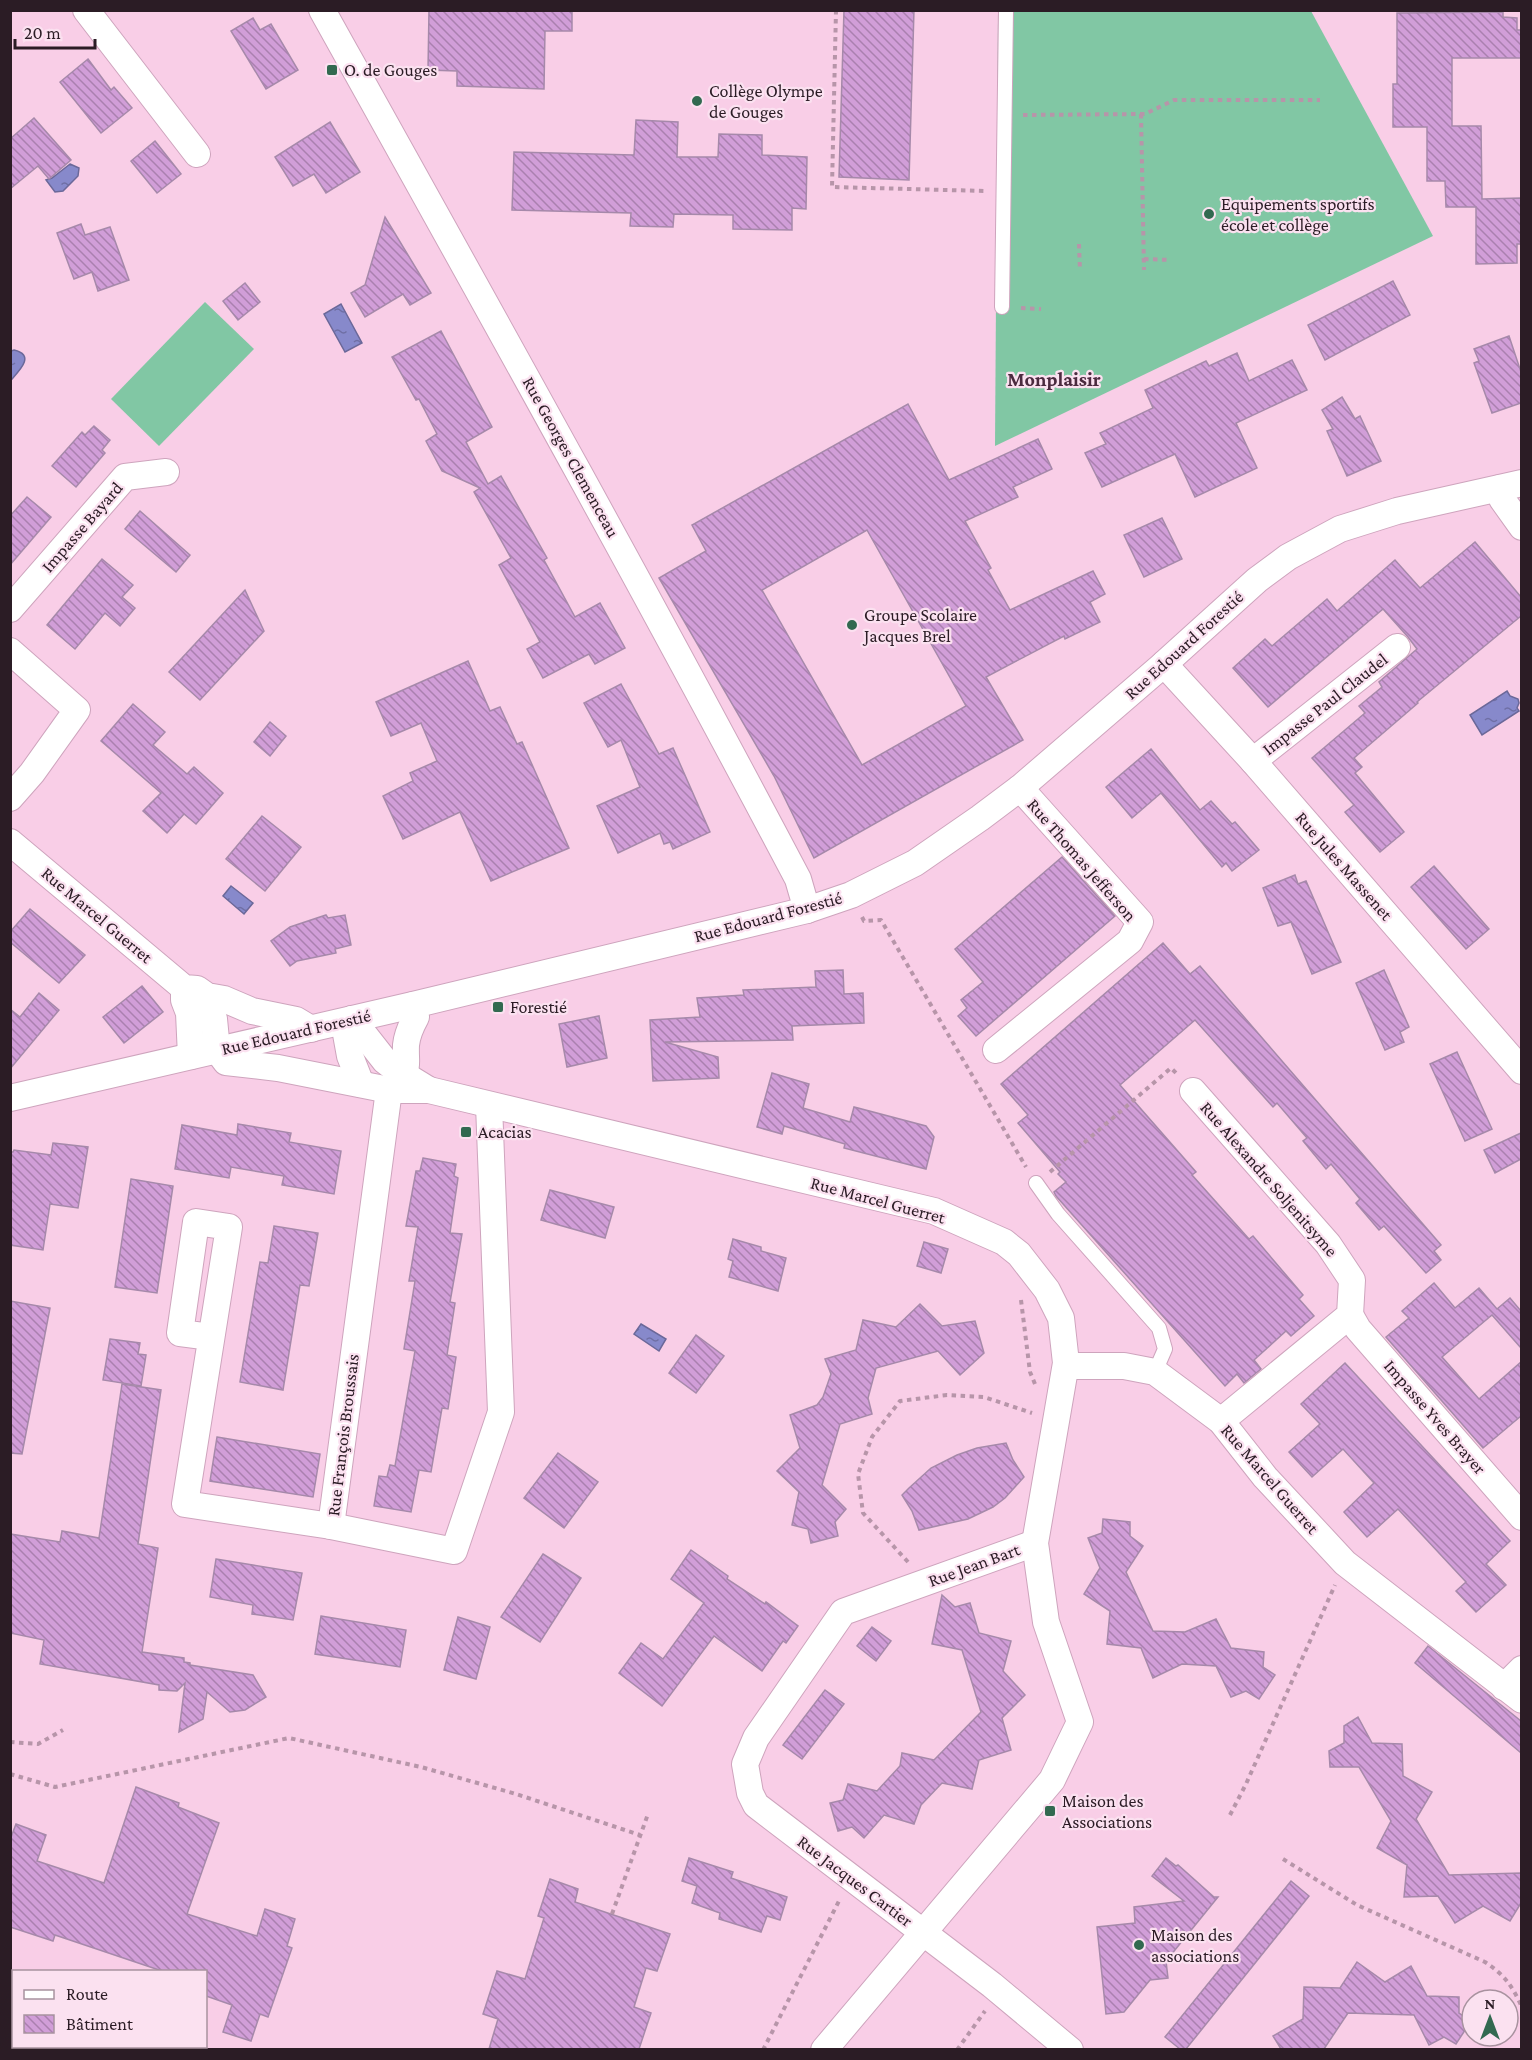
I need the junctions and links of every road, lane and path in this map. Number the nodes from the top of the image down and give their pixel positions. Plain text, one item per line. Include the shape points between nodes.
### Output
1 (86, 10) edge
2 (322, 10) edge
3 (836, 10) edge
4 (1006, 10) edge
5 (1320, 100) dead end
6 (1141, 114) junction
7 (1004, 115) junction
8 (197, 154) dead end
9 (1004, 192) junction
10 (1079, 244) dead end
11 (1144, 259) junction
12 (1170, 260) dead end
13 (1144, 270) dead end
14 (1080, 271) dead end
15 (1002, 307) dead end
16 (166, 472) dead end
17 (1510, 485) edge
18 (1521, 527) edge
19 (10, 609) edge
20 (1397, 647) dead end
21 (10, 651) edge
22 (1164, 664) junction
23 (1253, 761) junction
24 (1020, 788) junction
25 (10, 798) edge
26 (10, 842) edge
27 (851, 895) junction
28 (807, 910) junction
29 (195, 992) junction
30 (413, 1005) junction
31 (352, 1019) junction
32 (311, 1029) junction
33 (217, 1050) junction
34 (996, 1050) dead end
35 (191, 1056) junction
36 (1521, 1071) edge
37 (396, 1083) junction
38 (361, 1084) junction
39 (1193, 1091) joint
40 (10, 1098) edge
41 (489, 1105) junction
42 (1036, 1184) junction
43 (1350, 1315) junction
44 (211, 1337) dead end
45 (1066, 1363) junction
46 (1155, 1372) junction
47 (1221, 1420) junction
48 (1055, 1421) junction
49 (1521, 1516) edge
50 (332, 1527) junction
51 (1035, 1543) junction
52 (1346, 1563) junction
53 (926, 1582) junction
54 (843, 1612) joint
55 (1516, 1686) edge
56 (63, 1730) dead end
57 (10, 1742) edge
58 (10, 1774) edge
59 (648, 1814) dead end
60 (1230, 1815) dead end
61 (640, 1835) junction
62 (1283, 1859) dead end
63 (853, 1879) junction
64 (612, 1914) dead end
65 (922, 1932) junction
66 (1521, 2007) edge
67 (987, 2009) dead end
68 (763, 2049) edge
69 (824, 2049) edge
70 (957, 2049) edge
71 (1070, 2049) edge

1 - 8 street
2 - 28 street, Rue Georges Clemenceau via 703,698 798,879
3 - 9 path via 832,187
4 - 7 lane
5 - 6 path via 1174,100
6 - 7 path
6 - 11 path
7 - 9 lane
9 - 15 lane
10 - 14 path
11 - 12 path
11 - 13 path
16 - 19 street, Impasse Bayard via 126,477
17 - 18 street via 1502,499
17 - 22 street, Rue Edouard Forestié via 1397,511 1340,529 1288,557 1257,580
20 - 23 street, Impasse Paul Claudel
21 - 25 street via 77,710
22 - 23 street, Rue Jules Massenet
22 - 24 street, Rue Edouard Forestié
23 - 36 street, Rue Jules Massenet
24 - 27 street, Rue Edouard Forestié via 915,863
24 - 34 street, Rue Thomas Jefferson via 1140,921 1130,940
26 - 29 street, Rue Marcel Guerret
27 - 28 street, Rue Edouard Forestié
27 - 42 path via 864,921 881,920
28 - 30 street, Rue Edouard Forestié
29 - 32 street, Rue Marcel Guerret via 252,1011 296,1020
29 - 33 street via 214,1019
29 - 35 street via 184,1000 189,1013
30 - 31 street, Rue Edouard Forestié
30 - 37 street via 416,1017 406,1045 408,1064
31 - 32 street, Rue Edouard Forestié
31 - 37 street via 385,1061
31 - 38 street via 346,1034
32 - 33 street, Rue Edouard Forestié
33 - 35 street, Rue Edouard Forestié
33 - 38 street, Rue Marcel Guerret via 226,1062
35 - 40 street, Rue Edouard Forestié
37 - 38 street, Rue Marcel Guerret
37 - 41 street, Rue Marcel Guerret
37 - 50 street, Rue François Broussais
39 - 42 path via 1172,1068
39 - 43 street, Rue Alexandre Soljenitsyme via 1328,1244 1353,1280
41 - 45 street, Rue Marcel Guerret via 934,1211 964,1224 1004,1242 1019,1254 1047,1290 1061,1318
41 - 50 street, Rue François Broussais via 501,1412 454,1551
42 - 46 lane via 1159,1328 1165,1349
43 - 47 street
43 - 49 street, Impasse Yves Brayer
44 - 50 street via 185,1504
45 - 46 street, Rue Marcel Guerret
45 - 48 street, Rue Jean Bart
46 - 47 street, Rue Marcel Guerret
47 - 52 street, Rue Marcel Guerret via 1265,1477
48 - 51 street, Rue Jean Bart
48 - 53 path via 984,1397 947,1395 900,1401 872,1437 858,1474 863,1513
51 - 53 street, Rue Jean Bart
51 - 65 street, Rue Jacques Cartier via 1046,1622 1080,1722 1052,1780
52 - 55 street, Rue Marcel Guerret
52 - 60 path
53 - 54 street, Rue Jean Bart
54 - 63 street, Rue Jacques Cartier via 756,1738 745,1764 756,1805
56 - 57 path via 38,1744
58 - 61 path via 55,1787 289,1738 421,1767
59 - 61 path
61 - 64 path
62 - 66 path via 1357,1905 1485,1962 1501,1972
63 - 65 street, Rue Jacques Cartier
63 - 68 path
65 - 69 street
65 - 71 street
67 - 70 path

